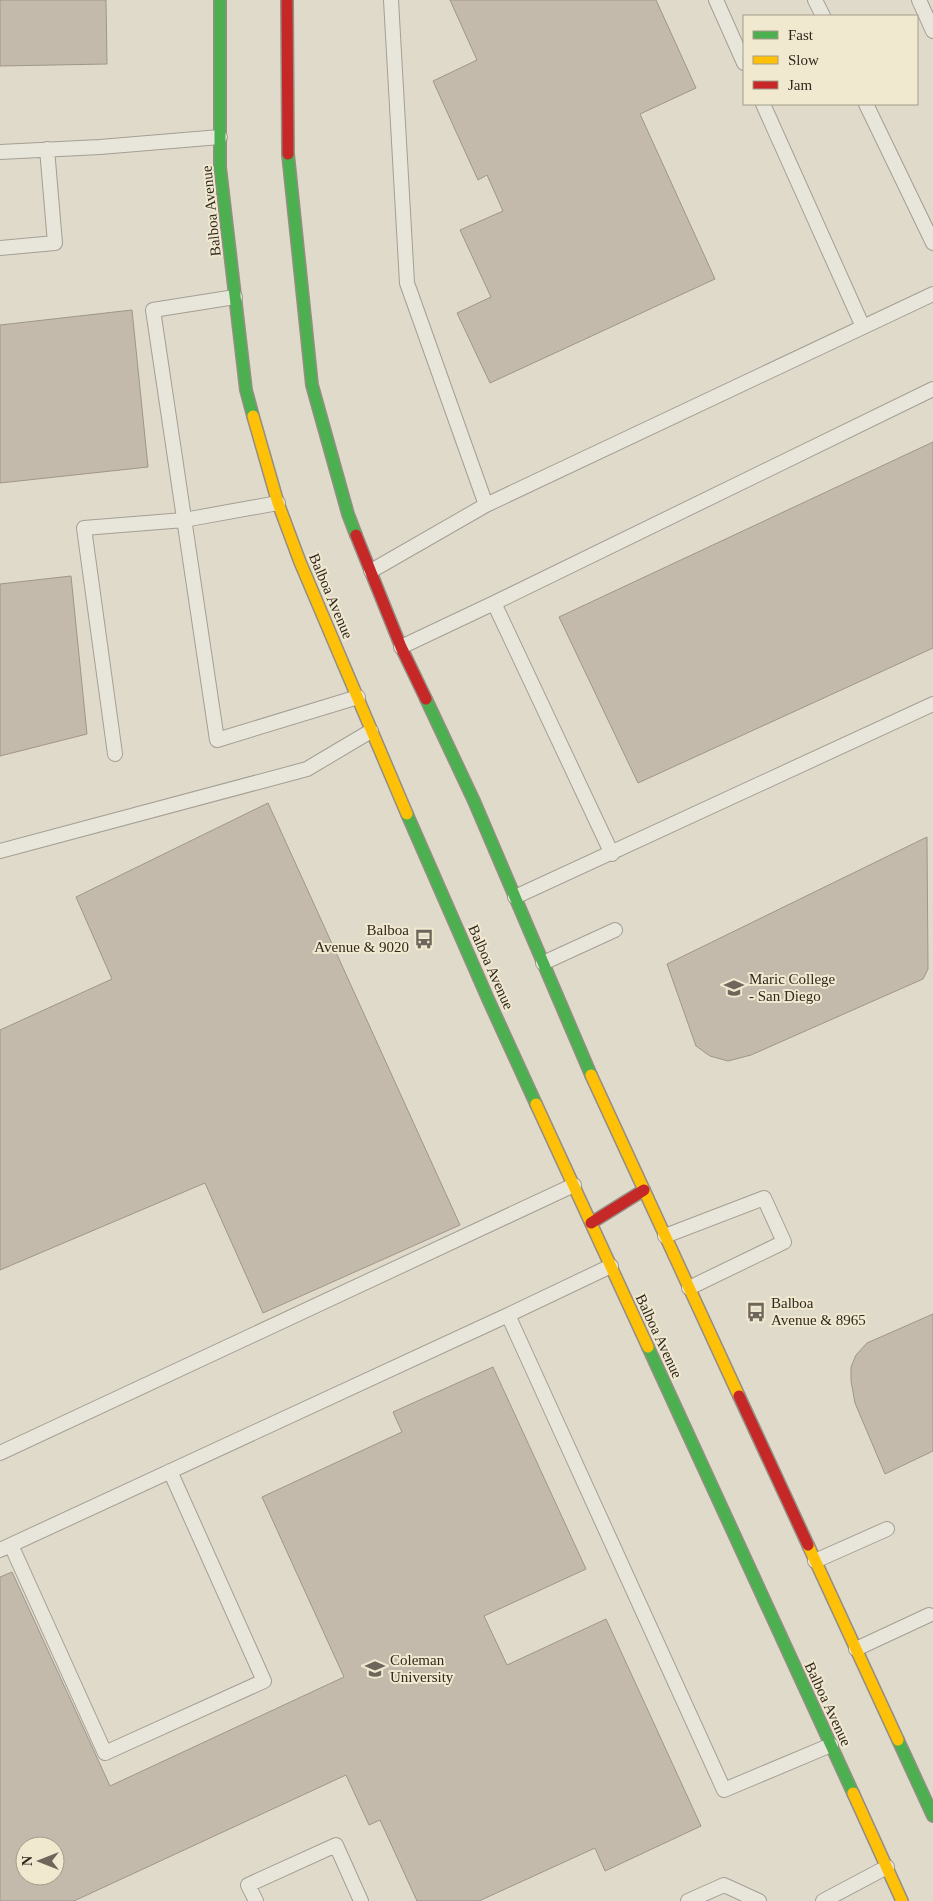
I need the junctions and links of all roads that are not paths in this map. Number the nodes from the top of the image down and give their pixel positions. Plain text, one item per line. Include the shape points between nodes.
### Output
1 (220, 0) edge
2 (287, 0) edge
3 (391, 0) edge
4 (716, 0) edge
5 (815, 0) edge
6 (919, 0) edge
7 (822, 15) edge
8 (933, 31) edge
9 (743, 60) edge
10 (763, 105) edge
11 (866, 105) edge
12 (220, 137) junction
13 (47, 149) junction
14 (0, 152) edge
15 (933, 243) edge
16 (0, 248) edge
17 (933, 294) edge
18 (235, 297) junction
19 (863, 327) junction
20 (933, 389) edge
21 (278, 503) junction
22 (486, 505) junction
23 (184, 520) junction
24 (371, 572) junction
25 (494, 603) junction
26 (400, 647) junction
27 (358, 697) junction
28 (933, 704) edge
29 (371, 731) junction
30 (115, 754) dead end
31 (0, 851) edge
32 (612, 854) junction
33 (515, 897) junction
34 (614, 930) dead end
35 (543, 963) junction
36 (574, 1185) junction
37 (644, 1190) junction
38 (591, 1223) junction
39 (665, 1236) junction
40 (611, 1266) junction
41 (689, 1288) junction
42 (508, 1315) junction
43 (0, 1453) edge
44 (170, 1471) junction
45 (887, 1529) dead end
46 (5, 1548) edge
47 (815, 1561) junction
48 (929, 1615) dead end
49 (856, 1649) junction
50 (831, 1745) junction
51 (933, 1816) edge
52 (887, 1867) junction
53 (256, 1901) edge
54 (361, 1901) edge
55 (688, 1901) edge
56 (759, 1901) edge
57 (823, 1901) edge
58 (902, 1901) edge

1 - 12 main road, Balboa Avenue
2 - 24 main road via 287,146 312,385 348,514
3 - 22 lane via 407,283
4 - 9 lane
5 - 7 lane
6 - 8 lane
10 - 19 lane
11 - 15 lane
12 - 13 lane
12 - 18 main road, Balboa Avenue via 220,167
13 - 14 lane
13 - 16 lane via 55,243
17 - 19 lane
18 - 21 main road, Balboa Avenue via 246,390
18 - 23 lane via 153,310
19 - 22 lane
20 - 25 lane
21 - 23 lane
21 - 27 main road, Balboa Avenue
22 - 24 lane
23 - 27 lane via 217,740
23 - 30 lane via 84,528
24 - 26 main road
25 - 26 lane
25 - 32 lane
26 - 33 main road via 474,801
27 - 29 main road, Balboa Avenue
28 - 32 lane
29 - 31 lane via 306,769
29 - 36 main road, Balboa Avenue via 484,990
32 - 33 lane
33 - 35 main road
34 - 35 lane
35 - 37 main road
36 - 38 main road, Balboa Avenue
36 - 43 lane
37 - 38 main road
37 - 39 main road
38 - 40 main road, Balboa Avenue
39 - 41 main road
39 - 41 lane via 764,1198 784,1242
40 - 42 lane
40 - 50 main road, Balboa Avenue
41 - 47 main road
42 - 44 lane
42 - 50 lane via 724,1790
44 - 46 lane
44 - 46 lane via 264,1681 105,1753
45 - 47 lane
47 - 49 main road
48 - 49 lane
49 - 51 main road
50 - 52 main road, Balboa Avenue
52 - 57 lane
52 - 58 main road, Balboa Avenue
53 - 54 lane via 248,1885 336,1845
55 - 56 lane via 724,1886

